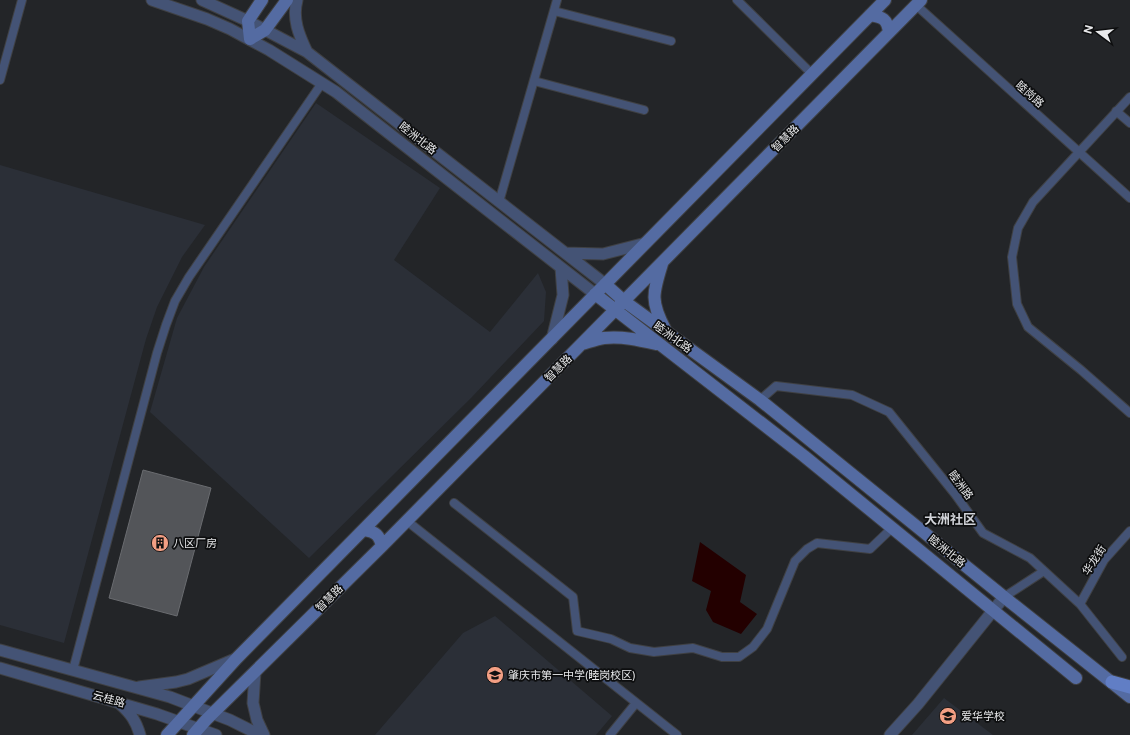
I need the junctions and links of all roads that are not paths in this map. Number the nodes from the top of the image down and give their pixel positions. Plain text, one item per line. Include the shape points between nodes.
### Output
1 (22, 0) edge
2 (152, 0) edge
3 (224, 0) edge
4 (262, 0) edge
5 (287, 0) edge
6 (297, 0) edge
7 (557, 0) edge
8 (737, 0) edge
9 (885, 0) edge
10 (204, 1) edge
11 (919, 3) edge
12 (554, 11) junction
13 (870, 15) junction
14 (248, 21) junction
15 (265, 30) junction
16 (889, 32) junction
17 (250, 39) junction
18 (671, 41) dead end
19 (307, 52) junction
20 (812, 74) junction
21 (0, 80) edge
22 (534, 82) junction
23 (322, 83) junction
24 (1130, 96) edge
25 (644, 110) dead end
26 (1116, 111) junction
27 (1130, 123) edge
28 (1078, 152) junction
29 (1130, 198) edge
30 (499, 202) junction
31 (646, 243) junction
32 (565, 253) junction
33 (663, 262) junction
34 (562, 268) junction
35 (605, 284) junction
36 (595, 294) junction
37 (624, 301) junction
38 (615, 310) junction
39 (666, 332) junction
40 (552, 339) junction
41 (581, 345) junction
42 (661, 346) junction
43 (760, 400) junction
44 (1129, 410) edge
45 (454, 503) dead end
46 (407, 521) junction
47 (892, 528) junction
48 (364, 530) junction
49 (1130, 531) edge
50 (382, 546) junction
51 (1044, 571) junction
52 (1004, 597) junction
53 (1080, 604) junction
54 (993, 610) junction
55 (0, 650) edge
56 (1122, 657) dead end
57 (237, 658) junction
58 (0, 668) edge
59 (73, 670) junction
60 (255, 672) junction
61 (1076, 678) dead end
62 (1112, 682) junction
63 (135, 687) junction
64 (1130, 687) edge
65 (1130, 697) edge
66 (118, 702) junction
67 (636, 703) junction
68 (194, 706) junction
69 (213, 713) junction
70 (180, 721) junction
71 (196, 732) edge
72 (140, 735) edge
73 (167, 735) edge
74 (216, 735) edge
75 (260, 735) edge
76 (264, 735) edge
77 (610, 735) edge
78 (677, 735) edge
79 (890, 735) edge

1 - 21 street
2 - 17 street, 睦洲北路 via 207,19
3 - 10 street
4 - 14 main road
5 - 15 main road
6 - 19 street via 296,25
7 - 12 street
8 - 20 street
9 - 13 main road, 智慧路
10 - 14 street, 睦洲北路
11 - 16 main road, 智慧路
11 - 28 street, 睦岗路
12 - 18 street
12 - 22 street
13 - 16 main road via 880,16 888,23
13 - 20 main road, 智慧路
14 - 15 street, 睦洲北路
14 - 17 main road
15 - 17 main road
15 - 19 street, 睦洲北路
16 - 33 main road, 智慧路
17 - 23 street, 睦洲北路
19 - 30 street, 睦洲北路
20 - 31 main road, 智慧路
22 - 25 street
22 - 30 street
23 - 34 street, 睦洲北路
23 - 59 street via 175,301 157,353
24 - 26 street
26 - 27 street
26 - 28 street
28 - 29 street, 睦岗路
28 - 44 street via 1033,202 1018,228 1012,257 1017,304 1028,327
30 - 32 street, 睦洲北路
31 - 32 street via 603,254
31 - 35 main road, 智慧路
32 - 35 street, 睦洲北路
33 - 37 main road, 智慧路
33 - 39 main road via 654,300
34 - 36 street, 睦洲北路
34 - 40 street via 563,295
35 - 36 main road, 智慧路
35 - 37 main road, 睦洲北路
36 - 38 main road, 睦洲北路
36 - 40 main road, 智慧路
37 - 38 main road, 智慧路
37 - 39 main road, 睦洲北路
38 - 41 main road, 智慧路
38 - 42 main road, 睦洲北路
39 - 43 main road, 睦洲北路
40 - 48 main road, 智慧路
41 - 42 main road via 602,338 618,337
41 - 46 main road, 智慧路
42 - 47 main road, 睦洲北路 via 804,456
43 - 51 street, 睦洲路 via 776,386 852,395 889,412 983,533 1030,558
43 - 52 main road, 睦洲北路
45 - 47 street via 573,597 577,631 611,639 630,648 654,652 693,648 722,657 738,657 752,647 767,629 795,561 807,549 817,543 870,549
46 - 50 main road, 智慧路
46 - 67 street
47 - 54 main road, 睦洲北路
48 - 50 main road via 373,531
48 - 57 main road, 智慧路
49 - 53 street, 华龙街 via 1104,560
50 - 60 main road, 智慧路
51 - 52 street
51 - 53 street, 睦洲路
52 - 54 street
52 - 62 main road, 睦洲北路
53 - 56 street, 睦洲路
54 - 61 main road, 睦洲北路
54 - 79 street
55 - 59 street, 云桂路
57 - 63 street via 188,679
57 - 68 main road, 智慧路
58 - 66 street, 云桂路
59 - 63 street, 云桂路
60 - 69 main road, 智慧路
60 - 76 street via 253,703
62 - 64 main road
62 - 65 main road, 睦洲北路
63 - 68 street, 云桂路
66 - 70 street, 云桂路
66 - 72 street via 131,715
67 - 77 street
67 - 78 street
68 - 69 street, 云桂路
68 - 70 main road, 智慧路
69 - 71 main road, 智慧路
69 - 75 street, 云桂路
70 - 71 street, 云桂路
70 - 73 main road, 智慧路
71 - 74 street, 云桂路

